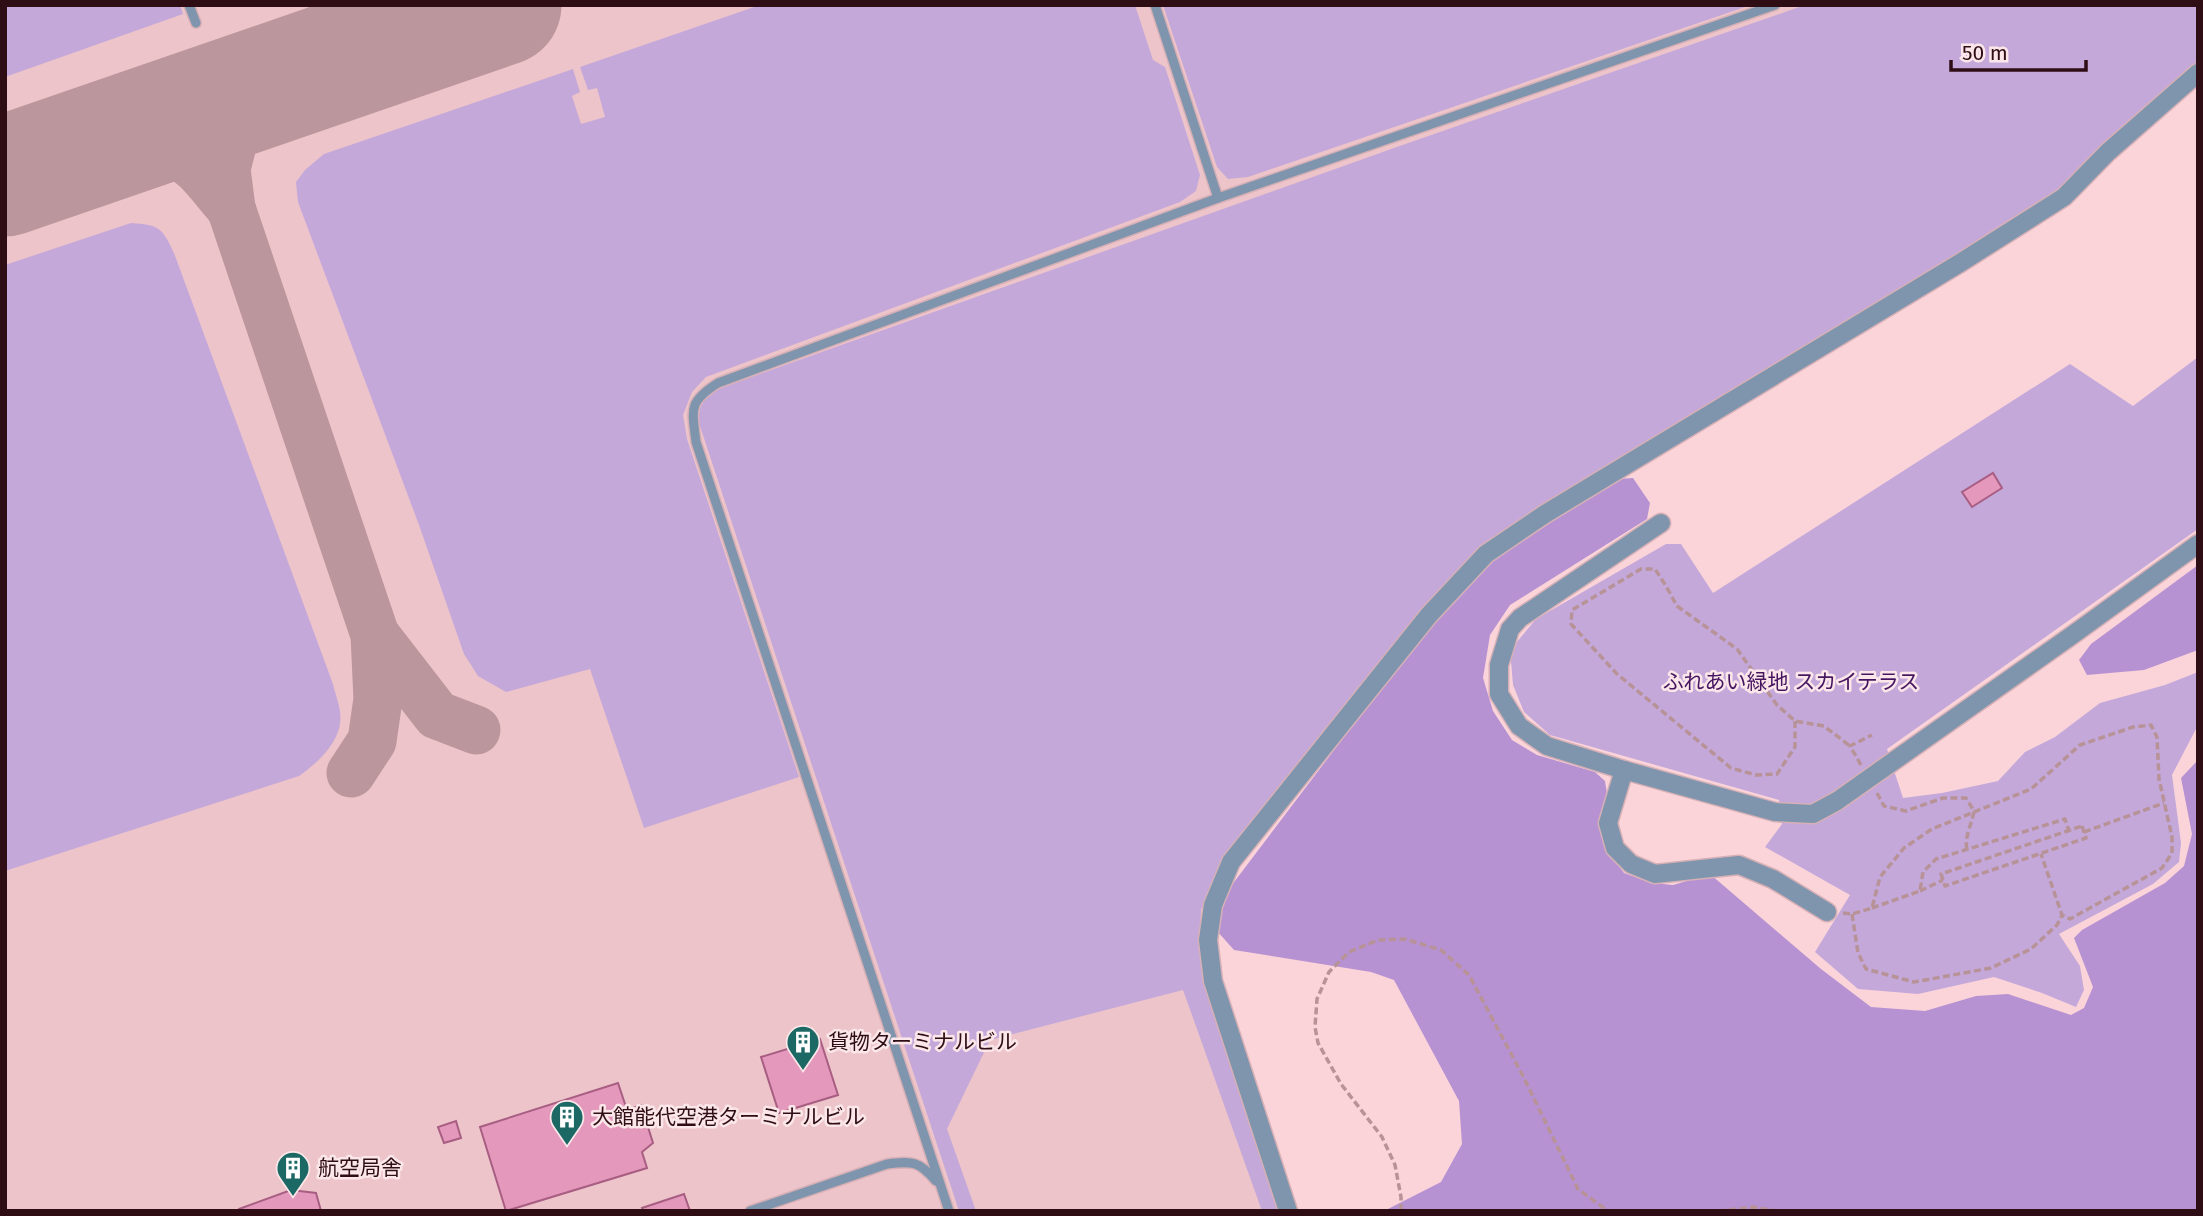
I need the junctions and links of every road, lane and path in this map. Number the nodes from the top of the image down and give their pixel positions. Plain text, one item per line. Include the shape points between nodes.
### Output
1 (189, 5) edge
2 (1155, 5) edge
3 (1775, 5) edge
4 (196, 23) dead end
5 (2198, 73) edge
6 (1218, 198) junction
7 (1661, 523) dead end
8 (2198, 544) edge
9 (1795, 721) junction
10 (1872, 735) dead end
11 (1850, 746) junction
12 (1624, 770) junction
13 (1869, 778) junction
14 (2164, 803) junction
15 (1974, 811) junction
16 (2069, 831) junction
17 (2084, 832) junction
18 (1967, 850) junction
19 (2040, 854) junction
20 (1943, 880) junction
21 (1920, 891) junction
22 (1872, 908) junction
23 (1827, 912) joint
24 (1852, 914) junction
25 (2063, 915) junction
26 (940, 1185) junction
27 (750, 1211) edge
28 (949, 1211) edge
29 (1288, 1211) edge
30 (1401, 1211) edge
31 (1608, 1211) edge
32 (1719, 1211) edge
33 (1777, 1211) edge

1 - 4 lane
2 - 6 lane
3 - 6 lane
5 - 29 street via 2064,197 1486,554 1350,712 1231,862 1213,905 1208,940 1213,981
6 - 26 lane via 718,383 700,394 692,411 696,442
7 - 12 street via 1520,618 1510,629 1499,665 1499,694 1519,726 1548,746
8 - 13 street
9 - 9 path via 1777,705 1737,649 1677,606 1655,569 1640,569 1572,610 1571,624 1618,674 1731,768 1756,775 1777,774 1795,747
9 - 11 path via 1824,726
10 - 11 path
11 - 13 path
12 - 13 street via 1775,812 1813,814
12 - 23 street via 1608,823 1615,848 1631,864 1655,874 1740,865
13 - 15 path via 1884,806 1906,811 1943,798 1966,798
14 - 15 path via 2157,737 2151,725 2080,745 2031,789
14 - 17 path
14 - 25 path via 2172,853 2162,867 2070,919
15 - 18 path
15 - 22 path via 1903,848 1880,877
16 - 17 path via 2082,826
16 - 18 path via 2064,819
16 - 20 path via 1941,874
17 - 19 path via 2086,838
18 - 21 path via 1936,859 1923,872
19 - 20 path via 1945,886
19 - 25 path
20 - 21 path
21 - 22 path
22 - 24 path
23 - 24 path
24 - 25 path via 1858,953 1866,969 1914,982 1991,968 2031,949
26 - 27 lane via 924,1167 907,1161
26 - 28 lane
30 - 31 path via 1395,1165 1382,1137 1341,1084 1318,1043 1315,1027 1317,999 1329,972 1349,952 1378,940 1405,939 1441,950 1469,975 1578,1189
32 - 33 path via 1753,1207

